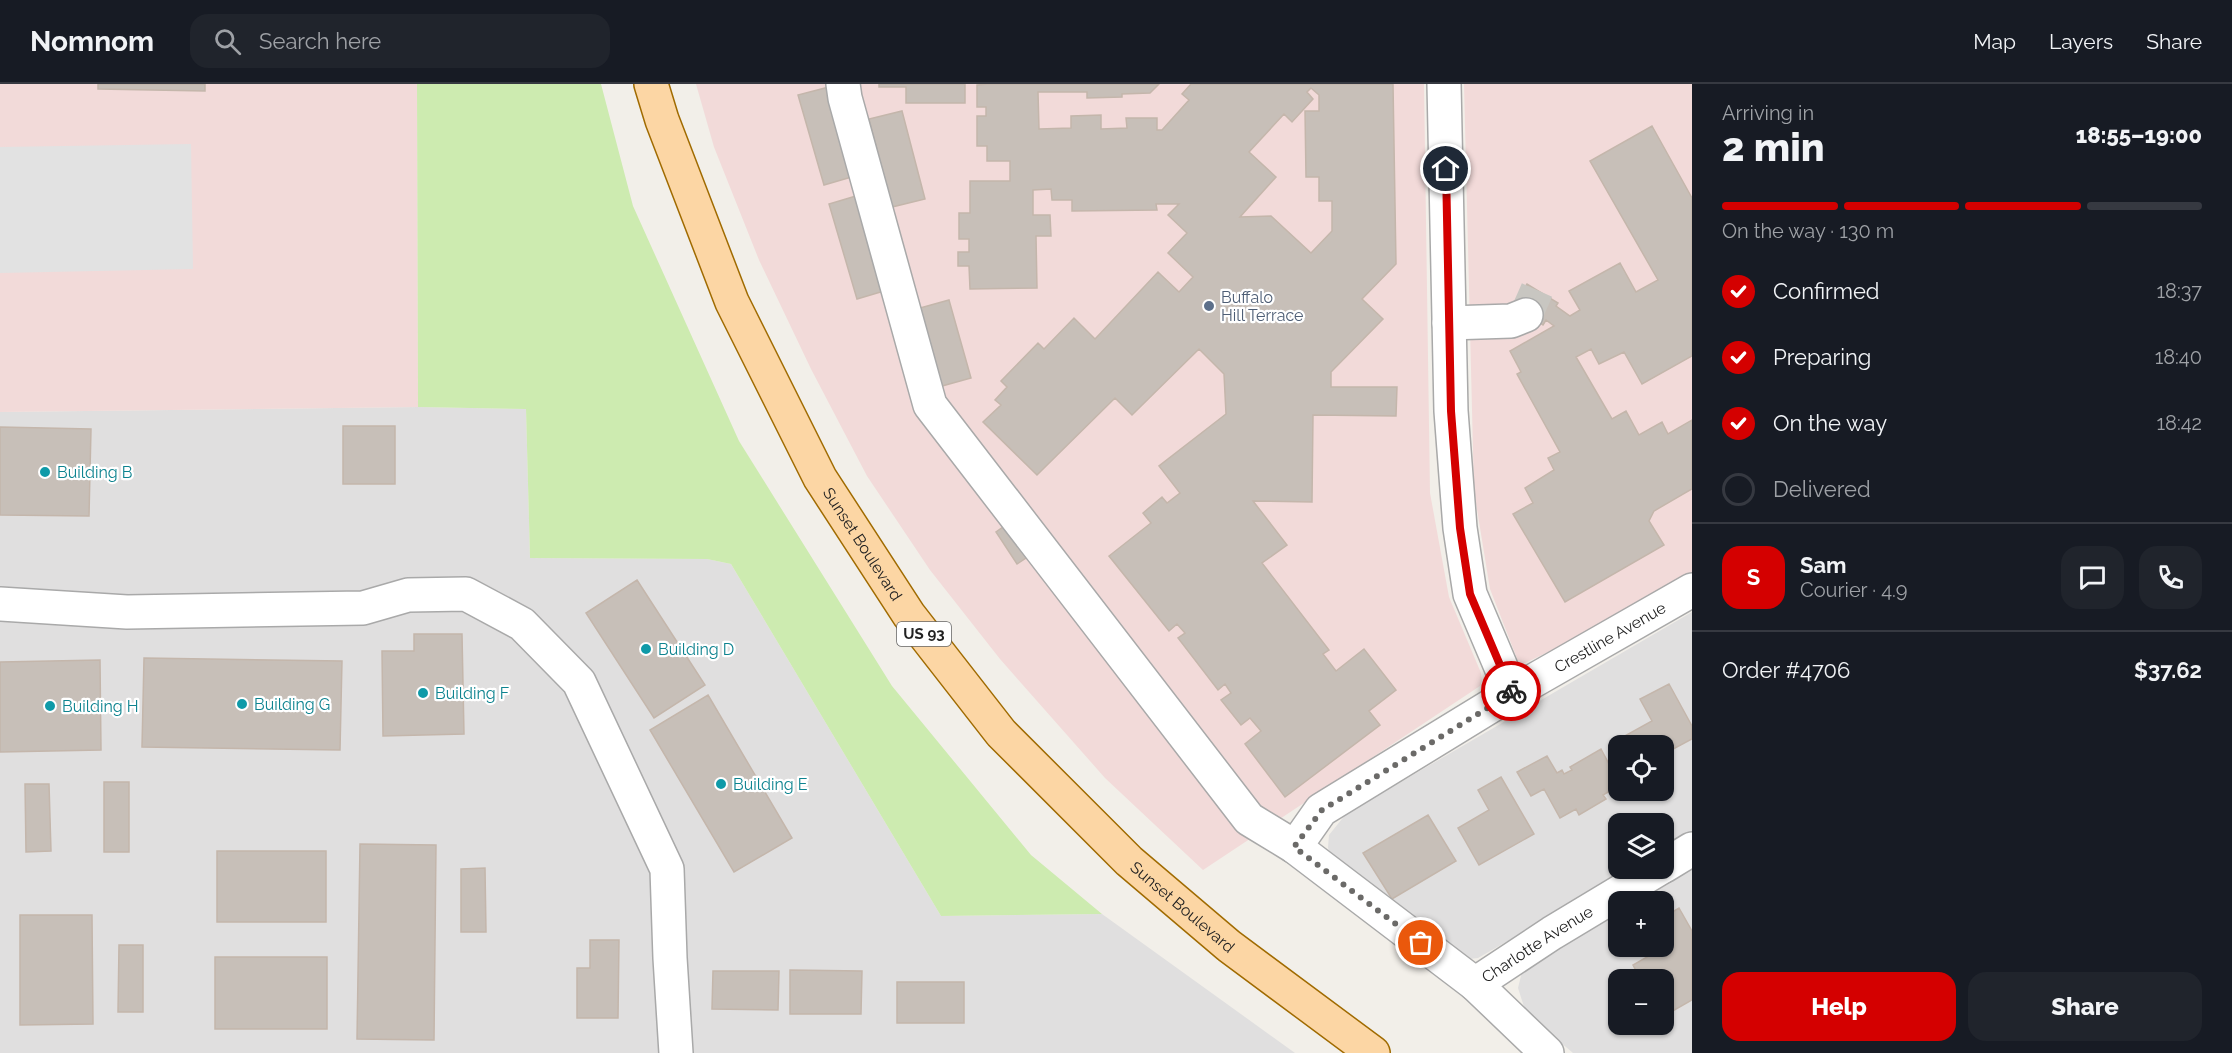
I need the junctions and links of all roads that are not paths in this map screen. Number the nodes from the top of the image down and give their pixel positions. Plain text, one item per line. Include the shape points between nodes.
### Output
1 (651, 84) edge
2 (843, 84) edge
3 (1444, 84) edge
4 (1526, 315) dead end
5 (1449, 323) junction
6 (1692, 590) edge
7 (0, 604) edge
8 (1512, 693) junction
9 (1294, 847) junction
10 (1692, 849) edge
11 (1674, 860) edge
12 (1642, 879) edge
13 (1475, 984) junction
14 (676, 1053) edge
15 (1373, 1053) edge
16 (1547, 1053) edge

1 - 15 main road, Sunset Boulevard / US 93 via 732,302 820,478 909,615 1001,733 1129,861 1230,946
2 - 9 street via 930,405 1249,819
3 - 5 street
4 - 5 street via 1511,321
5 - 8 street via 1458,505 1470,594
6 - 8 street, Crestline Avenue
7 - 14 street via 127,612 351,609 408,596 466,594 522,624 579,682 667,869
8 - 9 street, Crestline Avenue via 1322,810
9 - 13 street
10 - 11 street, Charlotte Avenue
12 - 13 street, Charlotte Avenue
13 - 16 street

